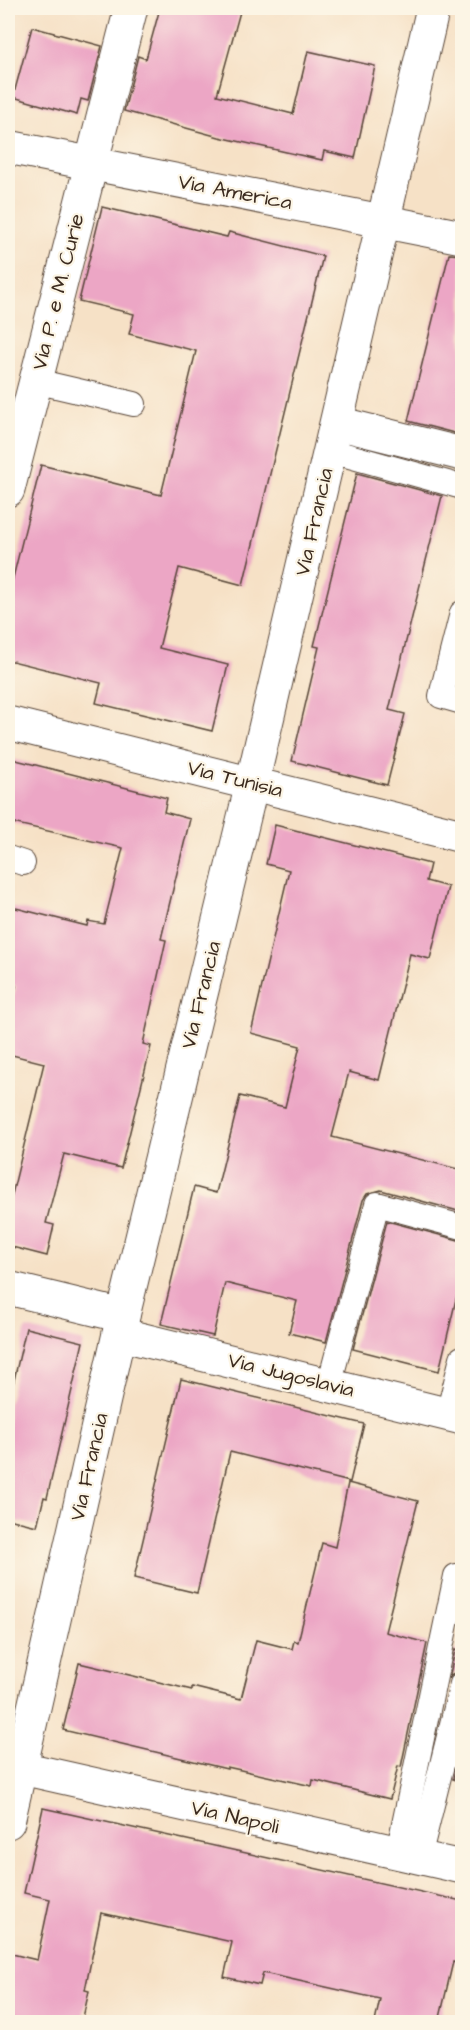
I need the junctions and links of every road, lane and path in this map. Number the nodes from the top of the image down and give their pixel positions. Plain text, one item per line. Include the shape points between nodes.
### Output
1 (131, 8) edge
2 (433, 8) edge
3 (8, 147) edge
4 (91, 163) junction
5 (385, 221) junction
6 (462, 237) edge
7 (35, 381) junction
8 (134, 404) dead end
9 (334, 437) junction
10 (462, 454) edge
11 (462, 486) edge
12 (8, 490) edge
13 (462, 613) edge
14 (462, 702) edge
15 (8, 723) edge
16 (252, 784) junction
17 (462, 836) edge
18 (462, 1227) edge
19 (8, 1288) edge
20 (121, 1325) junction
21 (462, 1358) edge
22 (329, 1385) junction
23 (455, 1416) edge
24 (456, 1576) dead end
25 (462, 1684) edge
26 (14, 1767) edge
27 (8, 1822) edge
28 (408, 1855) junction
29 (462, 1867) edge

1 - 4 street, Via P. e M. Curie
2 - 5 street, Via Francia
3 - 4 street, Via America
4 - 5 street, Via America
4 - 7 street, Via P. e M. Curie
5 - 6 street, Via America
5 - 9 street, Via Francia
7 - 8 lane
7 - 12 street, Via P. e M. Curie
9 - 10 street
9 - 11 lane
9 - 16 street, Via Francia
13 - 14 lane via 441,696
15 - 16 street, Via Tunisia
16 - 17 street, Via Tunisia
16 - 20 street, Via Francia
18 - 22 lane via 377,1204
19 - 20 street, Via Jugoslavia
20 - 22 street, Via Jugoslavia
20 - 26 street, Via Francia
21 - 23 lane
22 - 23 street, Via Jugoslavia
24 - 28 lane
25 - 28 lane
26 - 27 street, Via Francia
26 - 28 street, Via Napoli
28 - 29 street, Via Napoli

